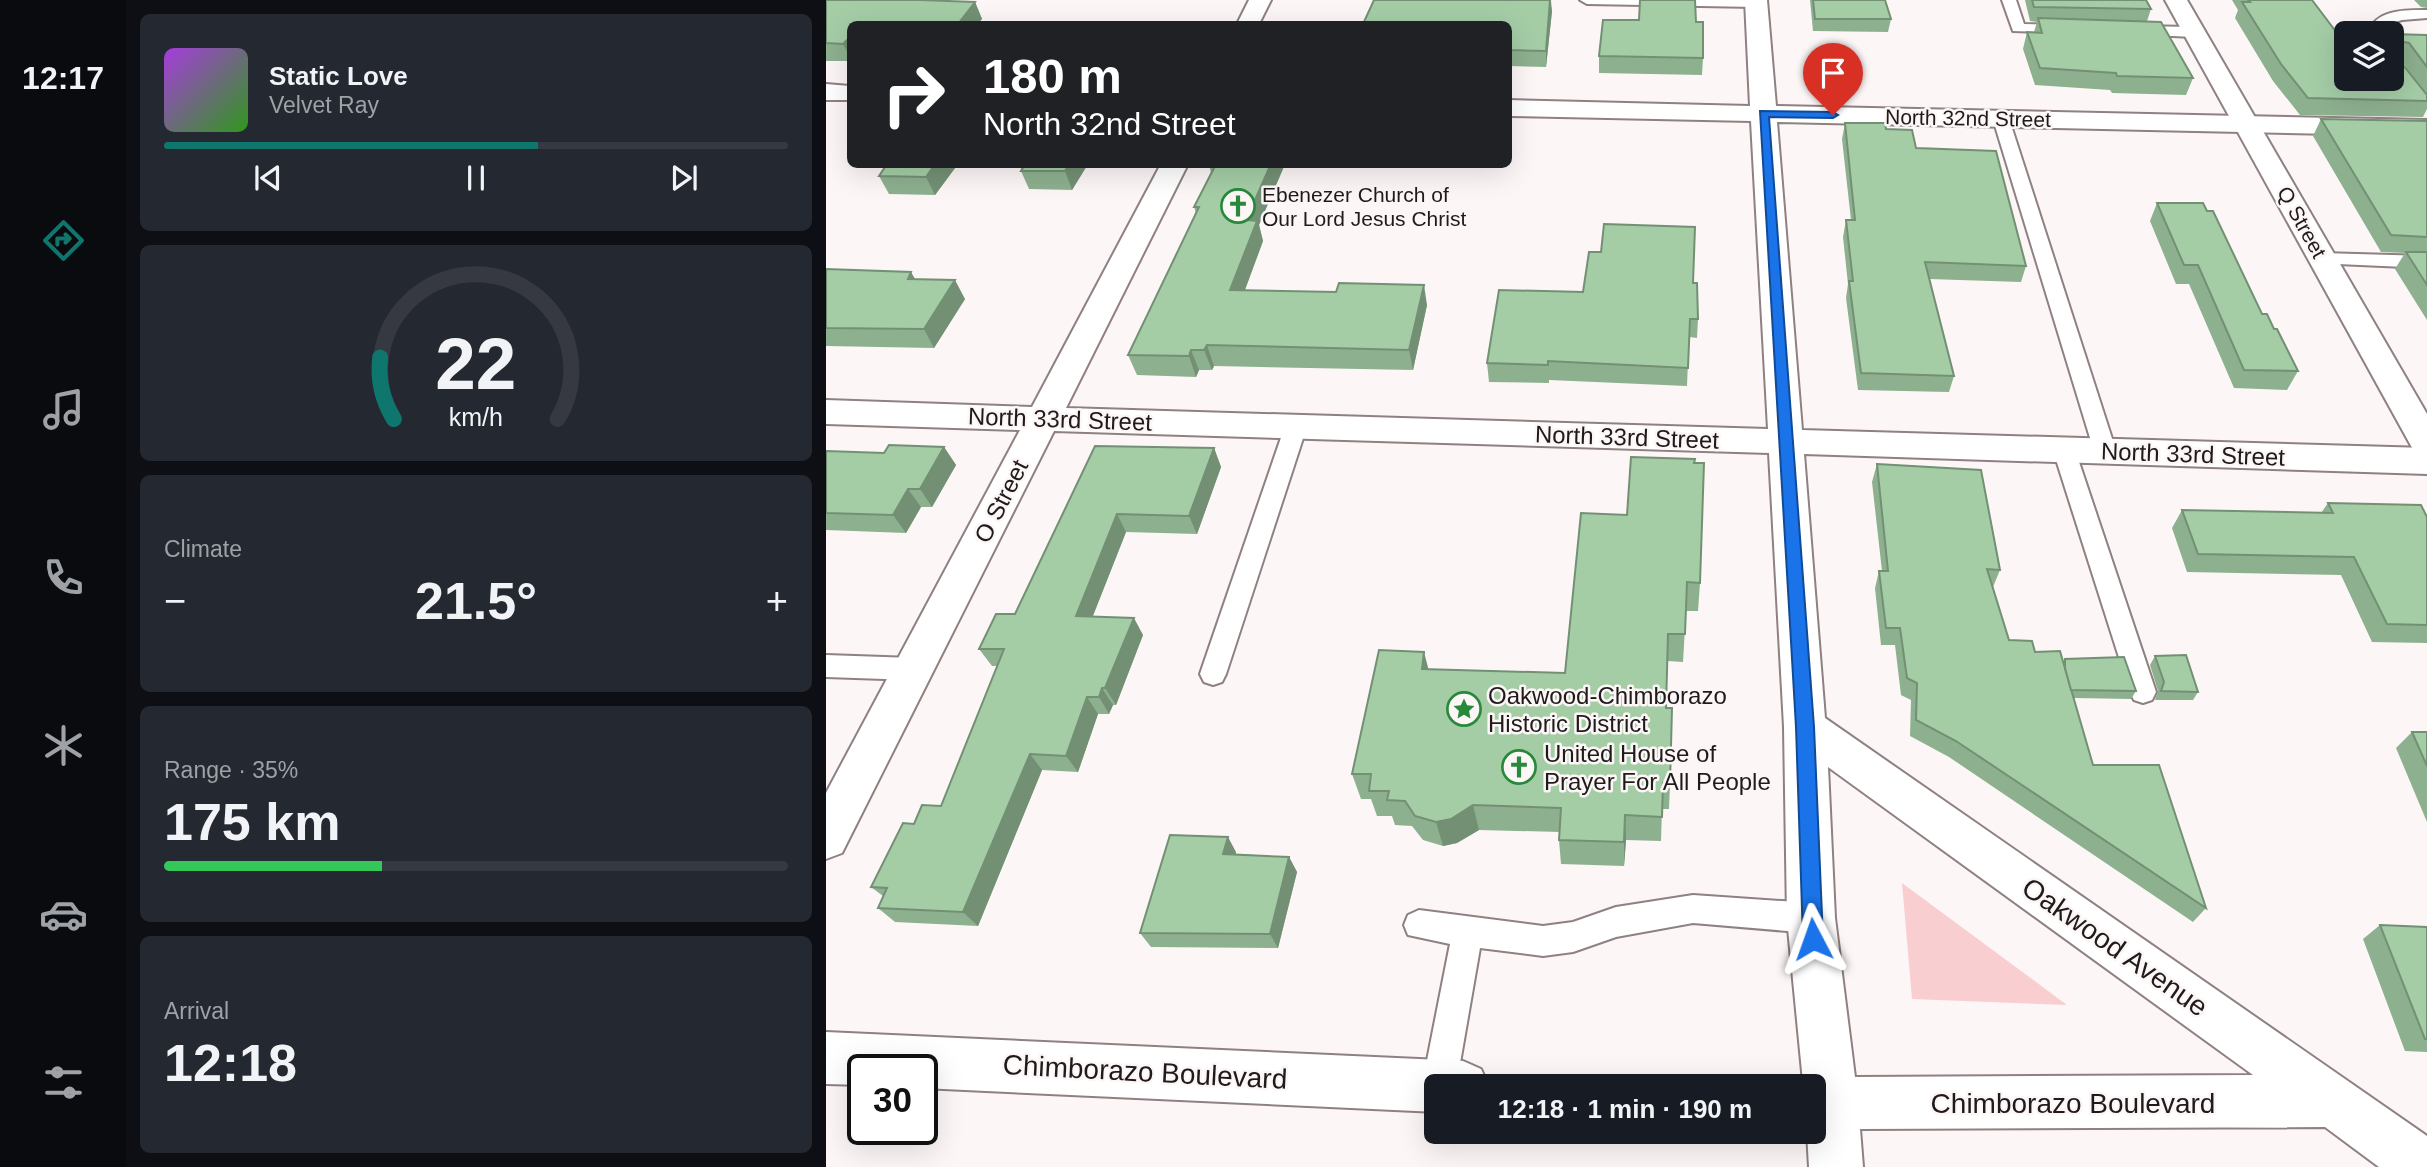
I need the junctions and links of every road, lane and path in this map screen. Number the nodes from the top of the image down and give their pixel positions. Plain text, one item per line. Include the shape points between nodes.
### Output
1 (1261, 0) edge
2 (1587, 0) edge
3 (2009, 0) edge
4 (2176, 0) edge
5 (1756, 2) edge
6 (2427, 14) edge
7 (1250, 21) edge
8 (2383, 21) edge
9 (2083, 29) edge
10 (2121, 30) edge
11 (2194, 32) junction
12 (826, 92) edge
13 (847, 93) edge
14 (1512, 107) edge
15 (1763, 113) junction
16 (2001, 119) junction
17 (2247, 124) junction
18 (2427, 128) edge
19 (1173, 168) edge
20 (2322, 259) junction
21 (2427, 262) edge
22 (826, 412) edge
23 (1043, 419) junction
24 (1296, 426) junction
25 (1785, 442) junction
26 (2427, 444) edge
27 (2064, 450) junction
28 (2105, 451) junction
29 (2427, 461) edge
30 (826, 666) edge
31 (913, 669) junction
32 (1213, 674) dead end
33 (2143, 692) dead end
34 (1805, 727) junction
35 (826, 838) edge
36 (1811, 918) junction
37 (1419, 925) dead end
38 (1468, 931) junction
39 (826, 1058) edge
40 (1452, 1074) edge
41 (1821, 1074) edge
42 (1424, 1085) edge
43 (2332, 1101) junction
44 (1826, 1103) edge
45 (1826, 1118) edge
46 (1836, 1167) edge
47 (2425, 1167) edge

1 - 7 street
2 - 5 lane
3 - 9 lane via 2018,27
4 - 11 street, Q Street
5 - 15 street
6 - 8 lane
10 - 11 lane
11 - 17 street, Q Street
12 - 13 street
14 - 15 street, North 32nd Street
15 - 16 street, North 32nd Street
15 - 25 street
16 - 17 street, North 32nd Street
16 - 28 lane
17 - 18 street, North 32nd Street
17 - 20 street, Q Street
19 - 23 street, O Street
20 - 21 lane
20 - 26 street, Q Street
22 - 23 street, North 33rd Street
23 - 24 street, North 33rd Street
23 - 31 street, O Street
24 - 25 street, North 33rd Street
24 - 32 lane
25 - 27 street, North 33rd Street
25 - 34 street
27 - 28 street, North 33rd Street
27 - 33 lane
28 - 29 street, North 33rd Street
30 - 31 lane
31 - 35 street, O Street
34 - 36 street
34 - 43 street, Oakwood Avenue
36 - 38 lane via 1693,909 1543,941
36 - 41 street
37 - 38 lane
38 - 40 lane
39 - 42 street, Chimborazo Boulevard
43 - 44 street, Chimborazo Boulevard
43 - 47 street, Oakwood Avenue
45 - 46 street

